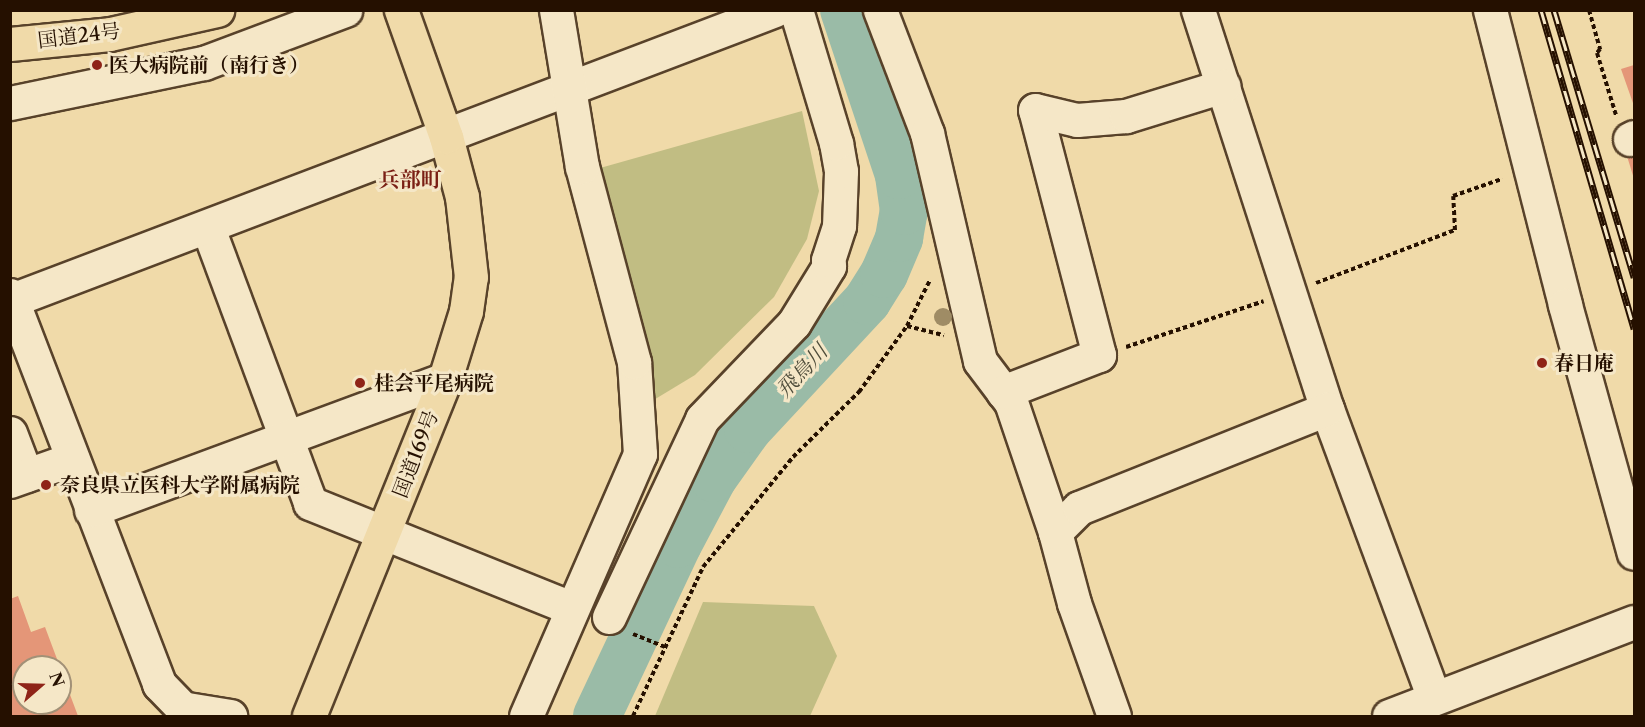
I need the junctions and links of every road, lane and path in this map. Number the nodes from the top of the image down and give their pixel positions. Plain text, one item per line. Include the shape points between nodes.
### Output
1 (217, 10) edge
2 (345, 10) edge
3 (400, 10) edge
4 (556, 10) edge
5 (775, 10) edge
6 (796, 10) edge
7 (880, 10) edge
8 (1198, 10) edge
9 (1490, 10) edge
10 (1589, 10) edge
11 (10, 44) edge
12 (1223, 86) junction
13 (566, 93) junction
14 (10, 103) edge
15 (446, 137) junction
16 (1632, 138) edge
17 (1530, 170) junction
18 (208, 228) junction
19 (930, 271) dead end
20 (1290, 293) junction
21 (11, 297) edge
22 (1099, 356) junction
23 (445, 379) junction
24 (1004, 392) junction
25 (1327, 409) junction
26 (10, 433) edge
27 (286, 437) junction
28 (72, 459) junction
29 (675, 472) junction
30 (18, 478) edge
31 (91, 510) junction
32 (1055, 531) junction
33 (385, 532) junction
34 (1635, 553) edge
35 (589, 569) junction
36 (571, 608) junction
37 (609, 617) dead end
38 (1635, 622) edge
39 (1434, 698) junction
40 (185, 712) edge
41 (1398, 715) edge
42 (230, 717) edge
43 (309, 717) edge
44 (526, 717) edge
45 (633, 717) edge
46 (1114, 717) edge

1 - 11 highway, 国道24号 via 110,34
2 - 14 street via 204,63
3 - 15 highway, 国道169号
4 - 13 street
5 - 13 street
6 - 29 street via 837,143 841,171 839,226 829,266 794,323 702,420
7 - 24 street via 927,132 980,361
8 - 12 street
9 - 17 street
10 - 16 path via 1600,49 1597,53 1622,135
12 - 20 street
12 - 22 street via 1126,116 1077,120 1035,110
13 - 15 street
13 - 35 street via 634,362 640,454
15 - 18 street
15 - 23 highway, 国道169号 via 462,197 471,277 466,311
17 - 20 path via 1453,196 1455,230
17 - 34 street
18 - 21 street
18 - 27 street
19 - 45 path via 930,282 907,326 860,392 793,457 703,567
20 - 22 path
20 - 25 street
21 - 28 street
22 - 24 street
23 - 27 street
23 - 33 highway, 国道169号
24 - 32 street via 1011,402
25 - 32 street via 1079,508
25 - 39 street
26 - 30 street
27 - 31 street
27 - 33 street via 310,503
28 - 30 street
28 - 31 street
29 - 35 street via 654,477 610,572 602,574
29 - 37 street
31 - 40 street via 159,684
32 - 46 street via 1074,603
33 - 36 street
33 - 43 highway, 国道169号
35 - 36 street
36 - 44 street
38 - 39 street
39 - 41 street
40 - 42 street

